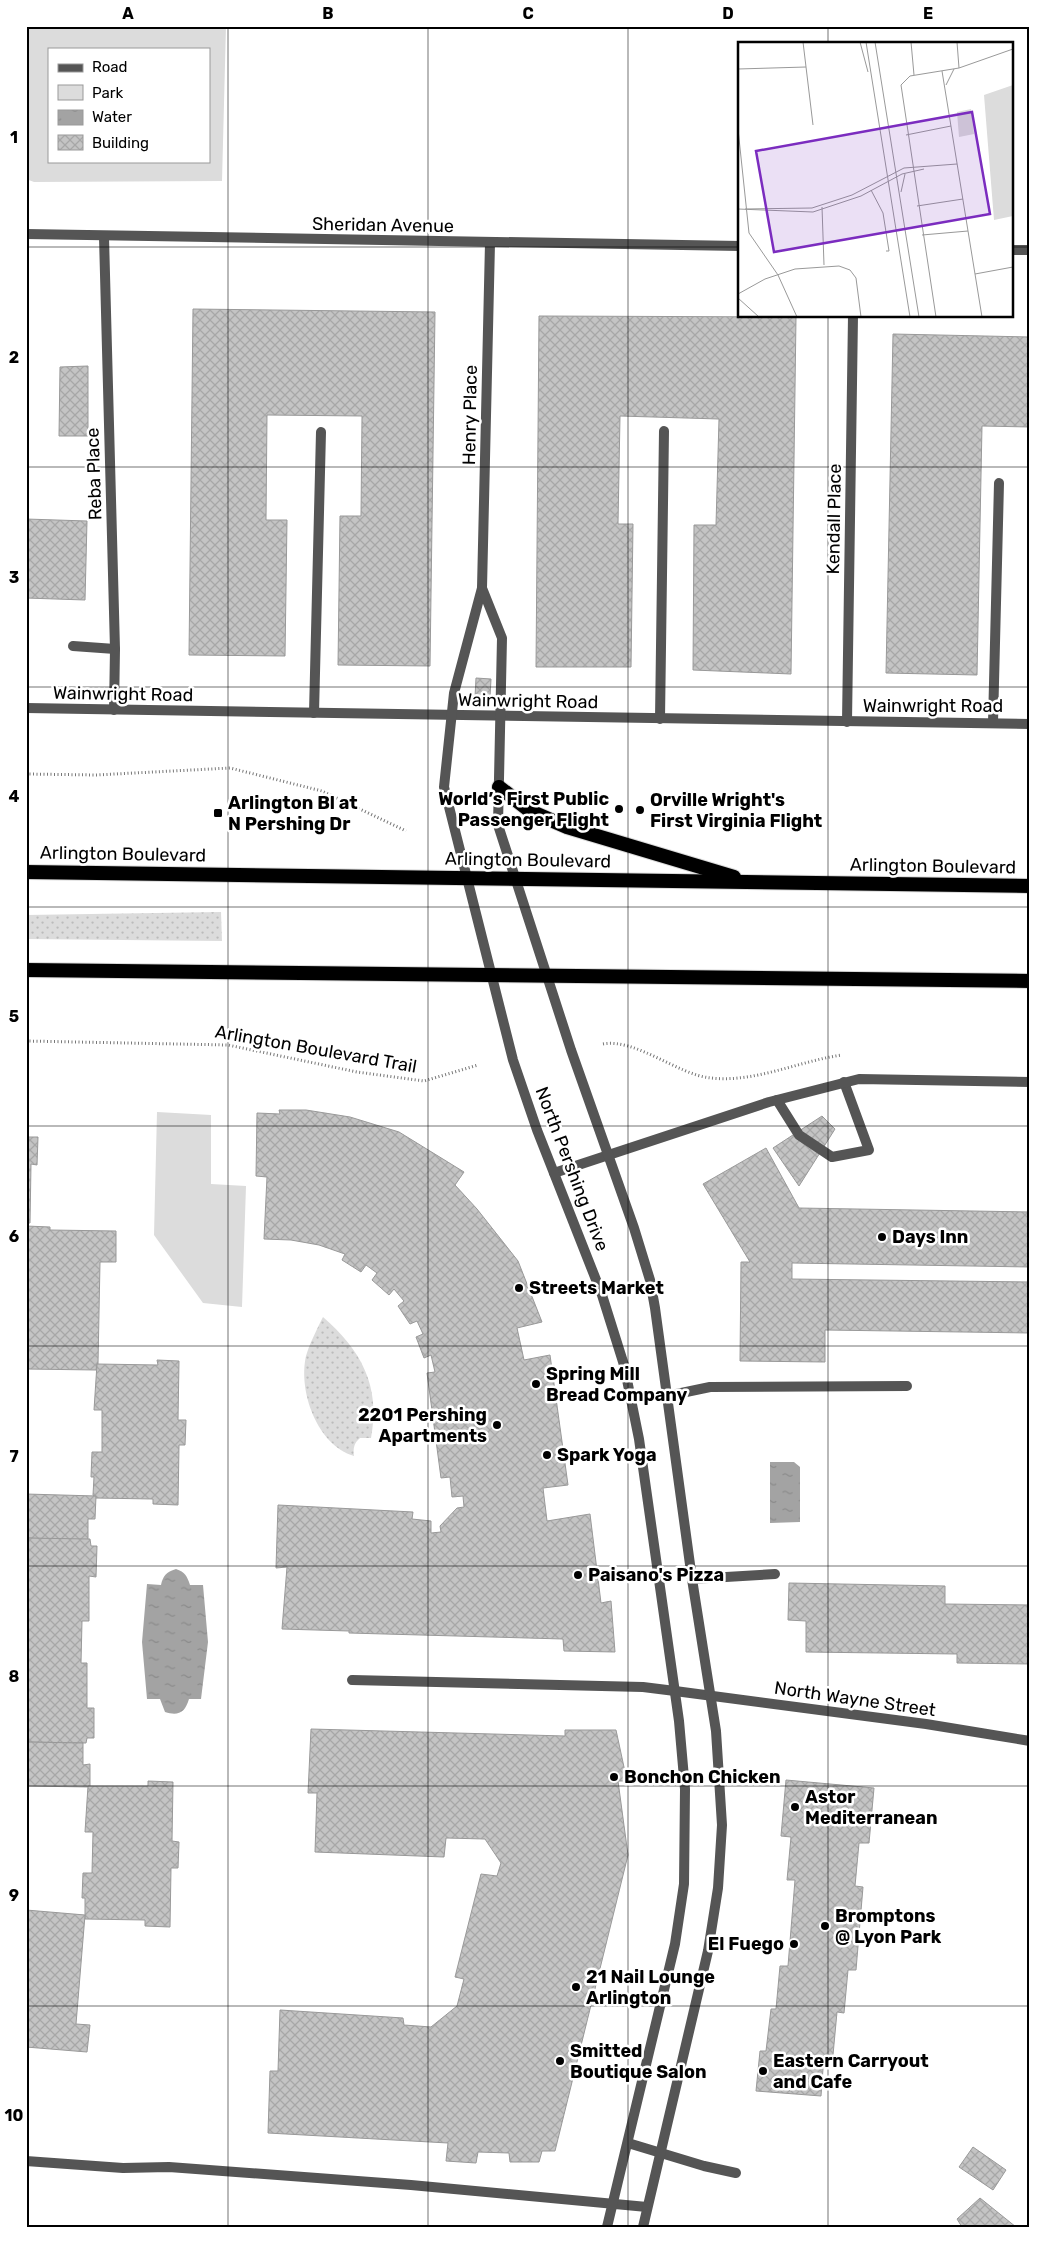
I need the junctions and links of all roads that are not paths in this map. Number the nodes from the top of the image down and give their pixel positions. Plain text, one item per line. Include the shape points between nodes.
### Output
1 (26, 234) edge
2 (104, 237) junction
3 (490, 243) junction
4 (738, 246) edge
5 (1014, 250) edge
6 (1030, 250) edge
7 (853, 318) edge
8 (664, 431) dead end
9 (321, 432) dead end
10 (1000, 484) dead end
11 (482, 588) junction
12 (73, 646) dead end
13 (115, 649) junction
14 (26, 708) edge
15 (114, 710) junction
16 (314, 713) junction
17 (452, 716) junction
18 (500, 716) junction
19 (660, 719) junction
20 (847, 722) junction
21 (993, 723) junction
22 (1030, 724) edge
23 (499, 788) junction
24 (26, 872) edge
25 (466, 878) junction
26 (516, 879) junction
27 (752, 882) junction
28 (1030, 886) edge
29 (26, 970) edge
30 (490, 976) junction
31 (547, 976) junction
32 (1030, 981) edge
33 (844, 1082) junction
34 (1030, 1082) edge
35 (777, 1100) junction
36 (608, 1155) junction
37 (554, 1173) junction
38 (907, 1386) dead end
39 (667, 1396) junction
40 (775, 1574) dead end
41 (692, 1579) junction
42 (352, 1680) dead end
43 (675, 1691) junction
44 (711, 1696) junction
45 (1030, 1741) edge
46 (628, 2143) junction
47 (661, 2153) junction
48 (26, 2160) edge
49 (736, 2173) dead end
50 (613, 2203) junction
51 (647, 2208) junction
52 (607, 2227) edge
53 (642, 2227) edge

1 - 2 street, Sheridan Avenue
2 - 3 street, Sheridan Avenue
2 - 13 street, Reba Place
3 - 4 street, Sheridan Avenue
3 - 11 street, Henry Place
5 - 6 street
7 - 20 street, Kendall Place
8 - 19 street
9 - 16 street
10 - 21 street
11 - 17 street, Henry Place via 454,692
11 - 18 street, Henry Place via 502,638
12 - 13 street
13 - 15 street, Reba Place
14 - 15 street, Wainwright Road
15 - 16 street, Wainwright Road
16 - 17 street, Wainwright Road
17 - 18 street, Wainwright Road
17 - 25 street, North Pershing Drive via 444,787
18 - 19 street, Wainwright Road
18 - 23 street, North Pershing Drive
19 - 20 street, Wainwright Road
20 - 21 street, Wainwright Road
21 - 22 street, Wainwright Road
23 - 26 street, North Pershing Drive via 498,825
23 - 27 highway via 530,811 567,827
24 - 25 highway, Arlington Boulevard
25 - 26 highway, Arlington Boulevard
25 - 30 street, North Pershing Drive
26 - 27 highway, Arlington Boulevard
26 - 31 street, North Pershing Drive
27 - 28 highway, Arlington Boulevard
29 - 30 highway
30 - 31 highway
30 - 37 street, North Pershing Drive via 513,1060
31 - 32 highway
31 - 36 street, North Pershing Drive
33 - 34 street via 859,1079
33 - 35 street
33 - 35 street via 869,1150 832,1157 799,1135
35 - 36 street
36 - 37 street
36 - 39 street, North Pershing Drive via 650,1280
37 - 43 street, North Pershing Drive via 602,1295 624,1365 639,1439
38 - 39 street via 710,1387
39 - 41 street, North Pershing Drive
40 - 41 street
41 - 44 street, North Pershing Drive
42 - 43 street, North Wayne Street via 643,1687
43 - 44 street, North Wayne Street
43 - 46 street, North Pershing Drive via 685,1789 684,1884 670,1968
44 - 45 street, North Wayne Street
44 - 47 street, North Pershing Drive via 721,1790 718,1888 708,1951
46 - 47 street
46 - 50 street, North Pershing Drive
47 - 49 street
47 - 51 street, North Pershing Drive
48 - 50 street via 124,2168 188,2168
50 - 51 street
50 - 52 street, North Pershing Drive
51 - 53 street, North Pershing Drive

